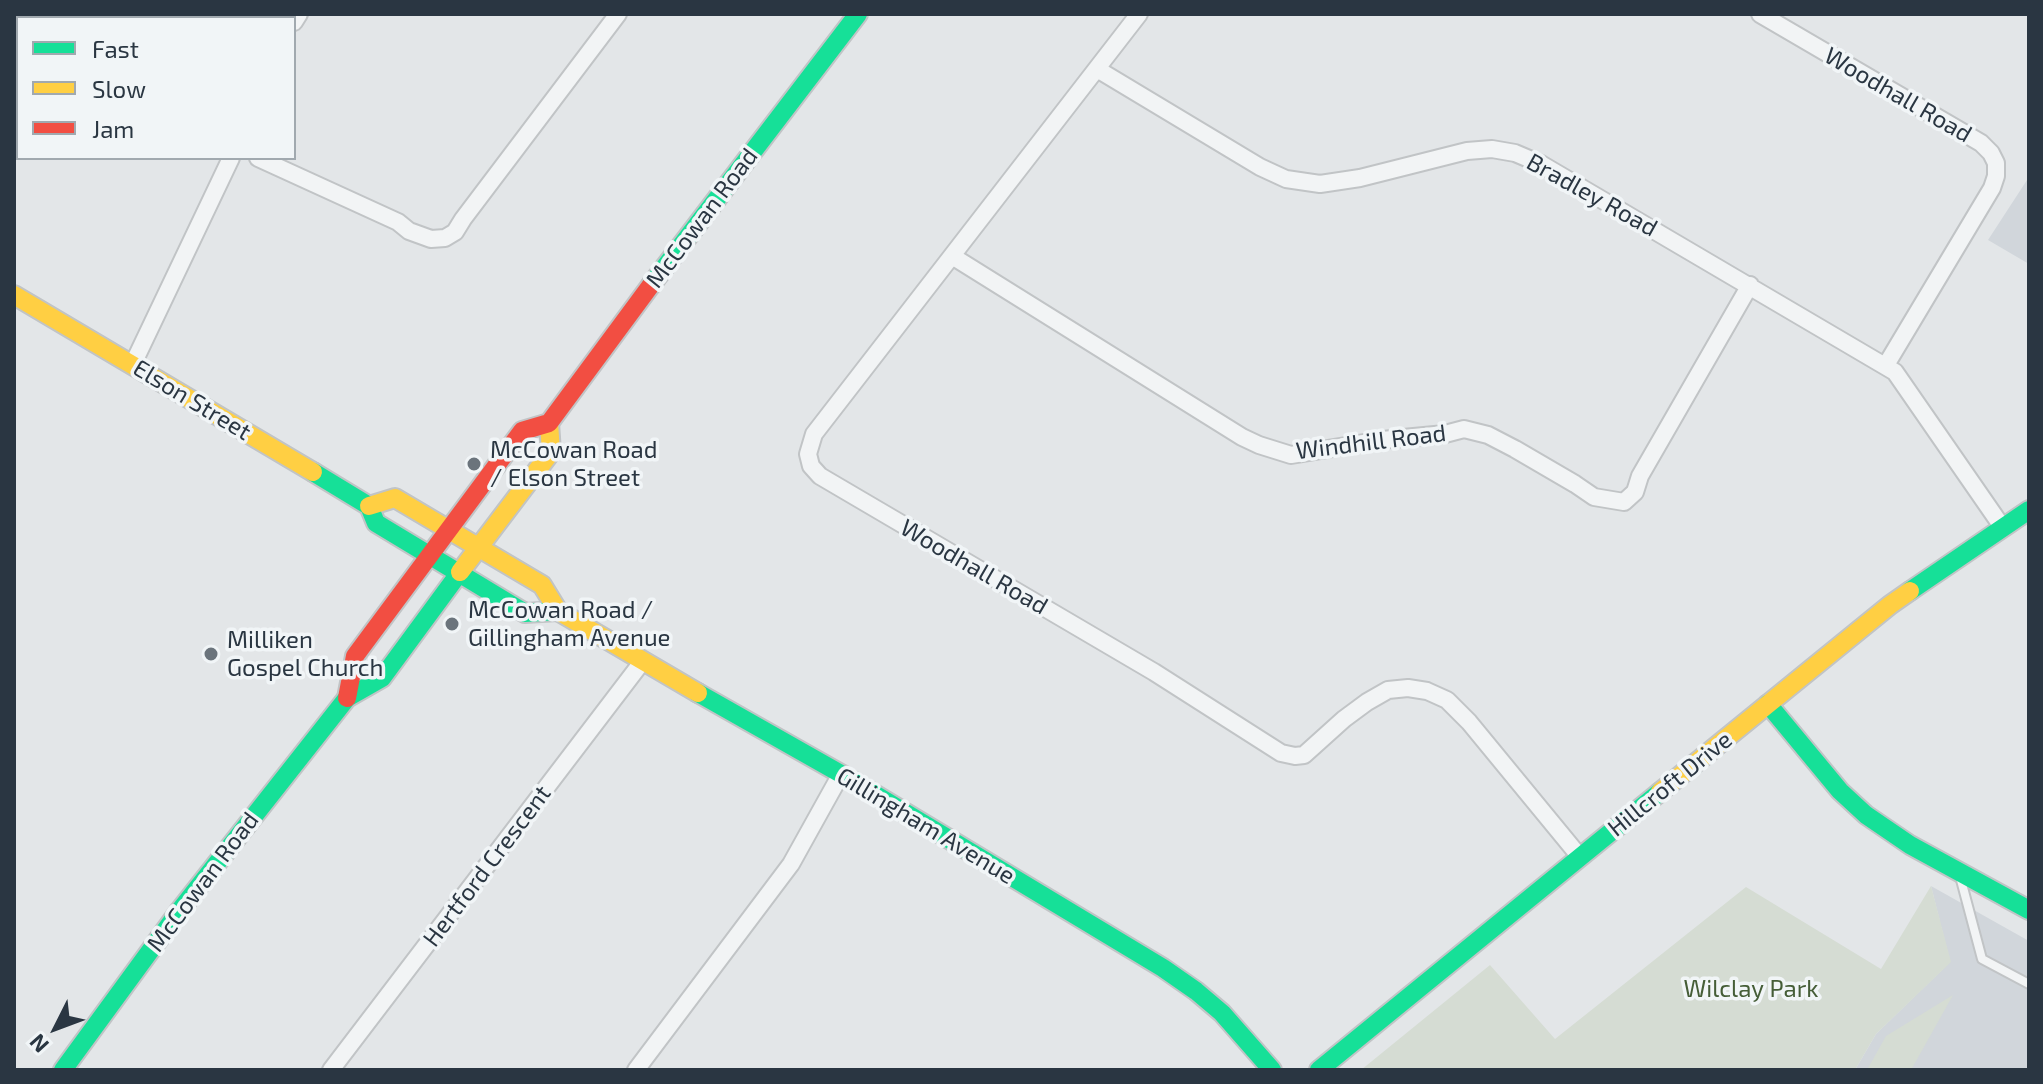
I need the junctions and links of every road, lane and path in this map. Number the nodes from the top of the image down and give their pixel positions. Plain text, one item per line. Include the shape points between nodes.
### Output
1 (618, 14) edge
2 (858, 14) edge
3 (1139, 14) edge
4 (1760, 14) edge
5 (1097, 69) junction
6 (230, 160) edge
7 (262, 160) edge
8 (952, 256) junction
9 (1750, 285) junction
10 (14, 295) edge
11 (133, 364) junction
12 (1886, 365) junction
13 (549, 423) junction
14 (369, 506) junction
15 (2029, 510) edge
16 (2003, 528) junction
17 (449, 530) junction
18 (478, 547) junction
19 (430, 556) junction
20 (458, 573) junction
21 (558, 611) junction
22 (642, 662) junction
23 (347, 698) junction
24 (1768, 704) junction
25 (841, 774) junction
26 (1580, 857) junction
27 (1958, 871) junction
28 (2029, 910) edge
29 (2029, 984) edge
30 (63, 1070) edge
31 (331, 1070) edge
32 (636, 1070) edge
33 (1272, 1070) edge
34 (1319, 1070) edge

1 - 7 street via 455,232 445,238 409,231
2 - 13 street, McCowan Road
3 - 5 street, Woodhall Road
4 - 12 street, Woodhall Road via 1981,143 1996,163 1992,188
5 - 8 street, Woodhall Road
5 - 9 street, Bradley Road via 1286,179 1320,184 1467,151 1515,153
6 - 11 street
8 - 9 street, Windhill Road via 1259,445 1291,455 1464,429 1515,449 1594,497 1624,502 1635,492
8 - 26 street, Woodhall Road via 814,434 808,454 820,476 1154,672 1281,753 1304,755 1388,690 1427,691 1447,700
9 - 12 street, Bradley Road
10 - 11 street, Elson Street
11 - 14 street, Elson Street
12 - 16 street, Bradley Road via 1902,380
13 - 17 street, McCowan Road via 522,431
13 - 18 street, McCowan Road via 551,452
14 - 17 street via 395,498
14 - 19 street, Elson Street via 376,523
15 - 16 street, Hillcroft Drive
16 - 24 street, Hillcroft Drive via 1890,605
17 - 18 street, Gillingham Avenue
17 - 19 street, McCowan Road
18 - 20 street, McCowan Road
18 - 21 street, Gillingham Avenue via 542,585
19 - 20 street, Elson Street
19 - 23 street, McCowan Road via 355,656
20 - 21 street, Gillingham Avenue via 525,613
20 - 23 street, McCowan Road via 382,678
21 - 22 street, Gillingham Avenue
22 - 25 street, Gillingham Avenue
22 - 31 street, Hertford Crescent
23 - 30 street, McCowan Road via 180,910
24 - 26 street, Hillcroft Drive
24 - 27 street via 1852,803 1897,837
25 - 32 street via 791,864
25 - 33 street, Gillingham Avenue via 1182,981 1222,1013
26 - 34 street, Hillcroft Drive
27 - 28 street
27 - 29 lane via 1982,959

